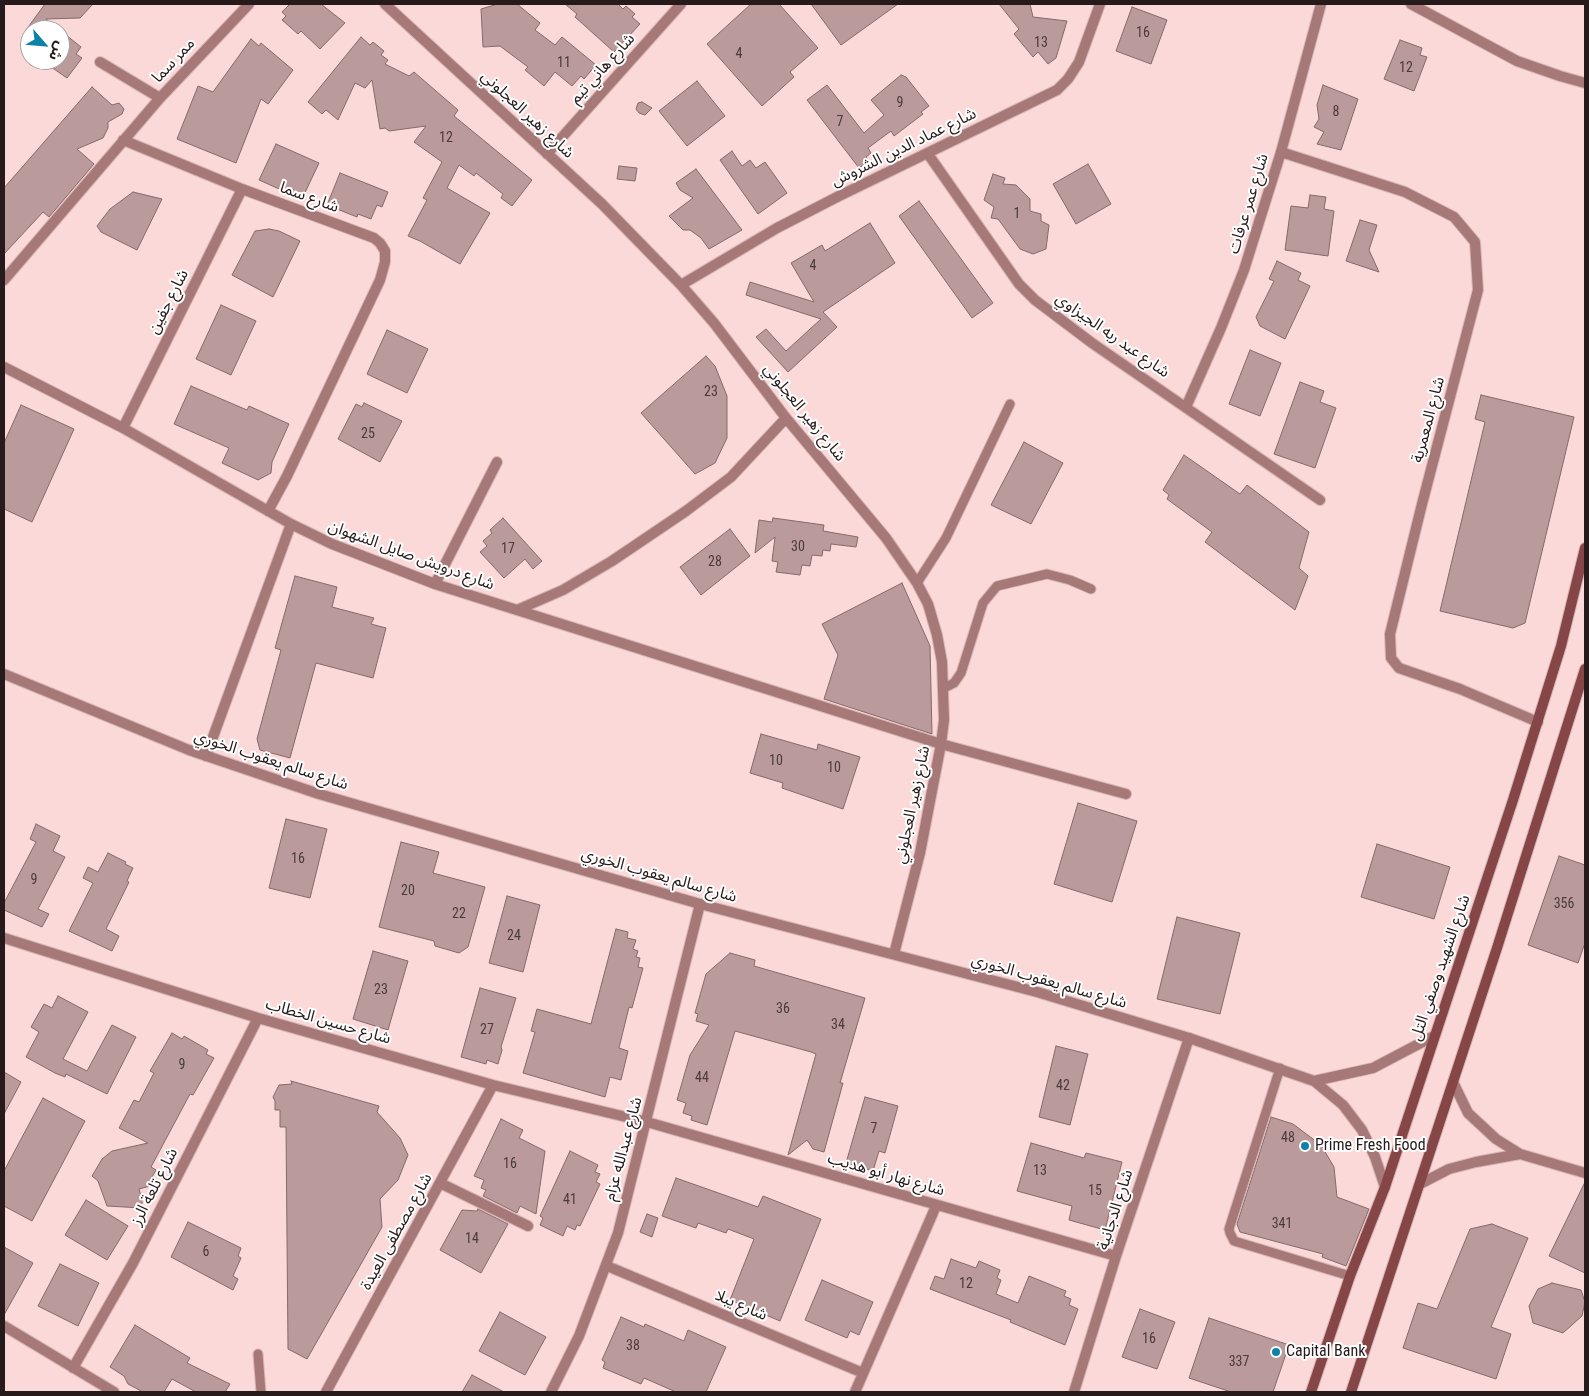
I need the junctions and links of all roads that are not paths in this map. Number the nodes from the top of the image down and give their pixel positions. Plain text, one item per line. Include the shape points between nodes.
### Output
1 (249, 4) edge
2 (385, 4) edge
3 (681, 4) edge
4 (1100, 4) edge
5 (1321, 4) edge
6 (1411, 4) edge
7 (100, 62) dead end
8 (1585, 83) edge
9 (160, 98) junction
10 (123, 140) junction
11 (1281, 152) junction
12 (547, 154) junction
13 (928, 154) junction
14 (242, 189) junction
15 (4, 280) edge
16 (681, 285) junction
17 (4, 367) edge
18 (1010, 404) dead end
19 (1186, 407) junction
20 (786, 418) junction
21 (123, 428) junction
22 (497, 462) dead end
23 (1320, 500) dead end
24 (268, 511) junction
25 (291, 524) junction
26 (1585, 548) edge
27 (917, 583) junction
28 (435, 584) junction
29 (1091, 589) dead end
30 (517, 610) junction
31 (1585, 669) edge
32 (4, 674) edge
33 (944, 688) junction
34 (1538, 722) junction
35 (941, 744) junction
36 (206, 756) junction
37 (1126, 794) dead end
38 (700, 904) junction
39 (4, 938) edge
40 (894, 954) junction
41 (258, 1018) junction
42 (1434, 1036) junction
43 (1190, 1038) junction
44 (1280, 1068) junction
45 (1314, 1080) junction
46 (1453, 1082) junction
47 (493, 1085) junction
48 (647, 1122) junction
49 (1520, 1154) junction
50 (1585, 1173) edge
51 (440, 1183) junction
52 (1420, 1184) junction
53 (1385, 1187) junction
54 (936, 1206) junction
55 (528, 1226) dead end
56 (1116, 1256) junction
57 (607, 1266) junction
58 (1350, 1276) junction
59 (4, 1326) edge
60 (258, 1354) dead end
61 (73, 1368) junction
62 (863, 1373) junction
63 (114, 1392) edge
64 (261, 1392) edge
65 (326, 1392) edge
66 (551, 1392) edge
67 (855, 1392) edge
68 (1074, 1392) edge
69 (1311, 1392) edge
70 (1351, 1392) edge

1 - 9 street, ممر سما
2 - 12 street, شارع زهير العجلوني
3 - 12 street, شارع هاني تيم
4 - 13 street, شارع عماد الدين الشروش via 1079,62 1057,90
5 - 11 street, شارع عمر عرفات
6 - 8 street via 1517,60
7 - 9 street
9 - 10 street, ممر سما
10 - 14 street, شارع سما
10 - 15 street
11 - 19 street, شارع عمر عرفات via 1244,270
11 - 34 street, شارع المعمرية via 1405,192 1454,217 1475,242 1478,290 1392,625 1391,658 1399,668 1460,689
12 - 16 street, شارع زهير العجلوني via 602,204
13 - 16 street, شارع عماد الدين الشروش via 777,228
13 - 19 street, شارع عبد ربه الجيزاوي via 1019,284 1035,300
14 - 21 street, شارع جفين
14 - 24 street, شارع سما via 374,238 385,250 380,280
16 - 20 street, شارع زهير العجلوني
17 - 21 street, شارع درويش صايل الشهوان
18 - 27 lane via 946,538
19 - 23 street, شارع عبد ربه الجيزاوي
20 - 27 street, شارع زهير العجلوني via 886,538
20 - 30 street via 731,477 686,511 579,580
21 - 24 street, شارع درويش صايل الشهوان
22 - 28 street
24 - 25 street, شارع درويش صايل الشهوان
25 - 28 street, شارع درويش صايل الشهوان via 332,544
25 - 36 street
26 - 34 main road, شارع الشهيد وصفي التل via 1562,646
27 - 33 street, شارع زهير العجلوني via 928,604 937,635
28 - 30 street, شارع درويش صايل الشهوان
29 - 33 lane via 1048,574 997,586 983,603 961,673 954,683
30 - 35 street, شارع درويش صايل الشهوان
31 - 46 main road
32 - 36 street, شارع سالم يعقوب الخوري
33 - 35 street, شارع زهير العجلوني
34 - 42 main road, شارع الشهيد وصفي التل
35 - 37 street, شارع درويش صايل الشهوان
35 - 40 street, شارع زهير العجلوني via 920,853
36 - 38 street, شارع سالم يعقوب الخوري via 319,794
38 - 40 street, شارع سالم يعقوب الخوري
38 - 48 street, شارع عبدالله عزام
39 - 41 street, شارع حسين الخطاب
40 - 43 street, شارع سالم يعقوب الخوري
41 - 47 street, شارع حسين الخطاب
41 - 61 street, شارع تلعة الرز via 133,1263
42 - 45 street via 1373,1068
42 - 53 main road, شارع الشهيد وصفي التل
43 - 44 street, شارع سالم يعقوب الخوري
43 - 56 street, شارع الدجانية
44 - 45 street, شارع سالم يعقوب الخوري
44 - 58 lane via 1230,1233 1234,1241
45 - 53 street, شارع سالم يعقوب الخوري via 1343,1105 1362,1130
46 - 49 street via 1462,1104 1472,1117 1496,1139
46 - 52 main road
47 - 48 street, شارع حسين الخطاب
47 - 51 street, شارع مصطفى العيدة
48 - 54 street, شارع نهار أبو هديب
48 - 57 street, شارع عبدالله عزام
49 - 50 street
49 - 52 street via 1449,1169
51 - 55 street
51 - 65 street, شارع مصطفى العيدة
52 - 70 main road
53 - 58 main road, شارع الشهيد وصفي التل
54 - 56 street, شارع نهار أبو هديب
54 - 62 street
56 - 68 street, شارع الدجانية
57 - 62 street, شارع يبلا
57 - 66 street, شارع عبدالله عزام via 579,1336
58 - 69 main road, شارع الشهيد وصفي التل
59 - 61 street
60 - 64 lane
61 - 63 street
62 - 67 street

